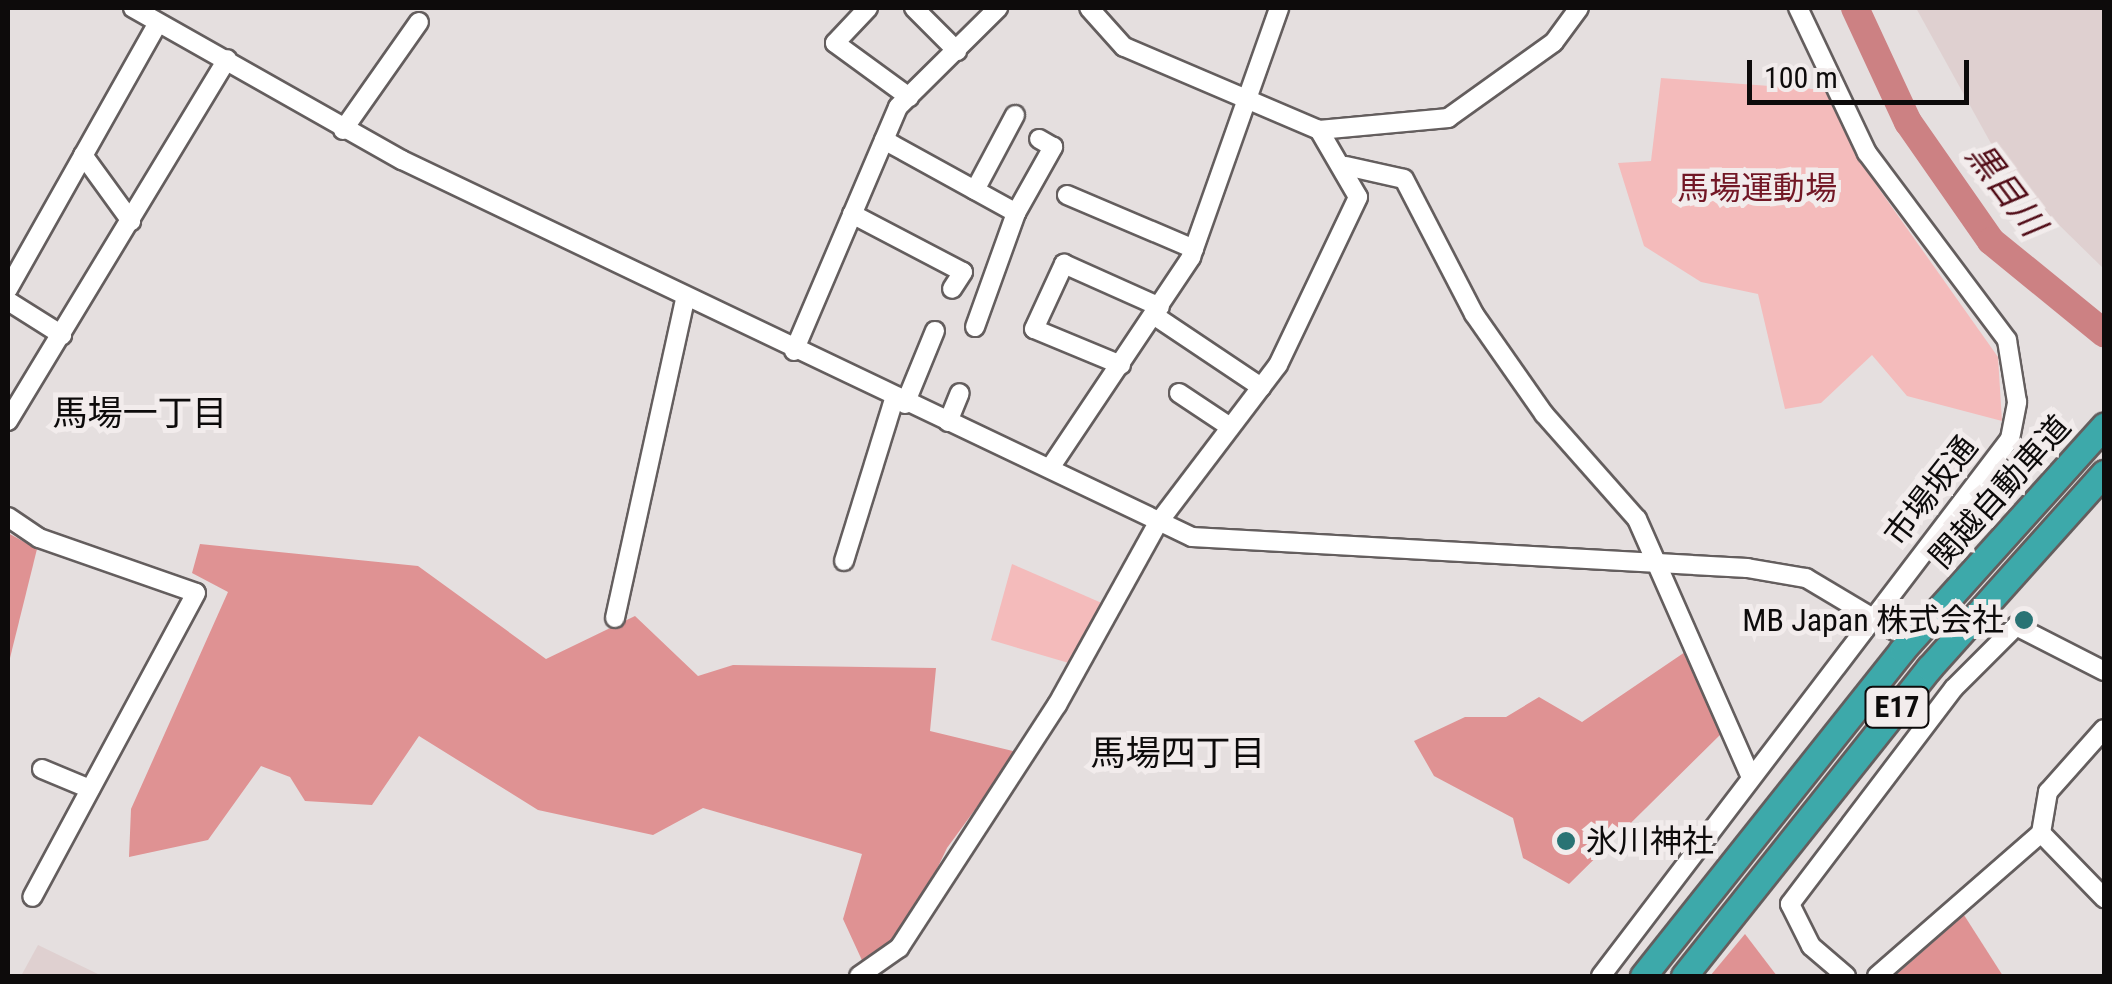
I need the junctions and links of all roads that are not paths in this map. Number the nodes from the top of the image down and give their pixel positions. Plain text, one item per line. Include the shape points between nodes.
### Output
1 (868, 8) edge
2 (914, 8) edge
3 (998, 8) edge
4 (1089, 8) edge
5 (1278, 8) edge
6 (1579, 8) edge
7 (1798, 8) edge
8 (148, 14) edge
9 (418, 22) dead end
10 (957, 51) junction
11 (227, 60) junction
12 (1241, 95) junction
13 (910, 97) junction
14 (1016, 115) dead end
15 (343, 130) junction
16 (1319, 130) junction
17 (1039, 138) dead end
18 (884, 140) junction
19 (83, 156) junction
20 (1346, 166) junction
21 (975, 190) junction
22 (1068, 196) dead end
23 (1016, 213) junction
24 (852, 214) junction
25 (131, 221) junction
26 (1194, 249) junction
27 (8, 289) edge
28 (952, 289) dead end
29 (685, 299) junction
30 (8, 301) edge
31 (1158, 312) junction
32 (975, 327) dead end
33 (935, 331) dead end
34 (62, 336) junction
35 (794, 351) junction
36 (1121, 366) junction
37 (1261, 386) junction
38 (960, 393) dead end
39 (1179, 393) dead end
40 (900, 401) junction
41 (8, 421) edge
42 (948, 422) junction
43 (2104, 426) edge
44 (1230, 427) junction
45 (1050, 468) junction
46 (2104, 473) edge
47 (8, 517) edge
48 (1158, 523) junction
49 (844, 561) dead end
50 (1663, 561) junction
51 (1872, 611) junction
52 (615, 618) dead end
53 (1895, 631) dead end
54 (2104, 671) edge
55 (2104, 729) edge
56 (42, 769) dead end
57 (1750, 775) junction
58 (90, 789) junction
59 (2040, 833) junction
60 (32, 897) dead end
61 (2104, 898) edge
62 (859, 976) edge
63 (1601, 976) edge
64 (1643, 976) edge
65 (1684, 976) edge
66 (1846, 976) edge
67 (1877, 976) edge

1 - 13 street via 835,43
2 - 10 street
3 - 10 street
4 - 12 street via 1124,47
5 - 12 street
6 - 16 street via 1554,42 1448,118
7 - 51 street, 市場坂通 via 1867,153 1991,314 2016,371 2010,440
8 - 11 street
8 - 19 street
9 - 15 street
10 - 13 street
11 - 15 street
11 - 25 street
12 - 16 street
12 - 26 street via 1241,121
13 - 18 street
14 - 21 street
15 - 29 street via 620,258
16 - 20 street
17 - 23 street via 1053,147
18 - 21 street
18 - 24 street
19 - 25 street
19 - 27 street
20 - 37 street via 1358,197 1317,296
20 - 50 street via 1404,178 1474,314
21 - 23 street
22 - 26 street
23 - 32 street
24 - 28 street via 962,272
24 - 35 street
25 - 34 street
26 - 31 street
29 - 35 street
29 - 52 street
30 - 34 street
31 - 36 street
31 - 36 street via 1064,264 1034,328
31 - 37 street
33 - 40 street
34 - 41 street
35 - 40 street
36 - 45 street
37 - 44 street
38 - 42 street
39 - 44 street
40 - 42 street
40 - 49 street
42 - 45 street
43 - 64 highway, 関越自動車道 / E17 via 2018,520
44 - 48 street
45 - 48 street
46 - 65 highway, 関越自動車道 / E17 via 2039,541
47 - 58 street via 39,538 196,593
48 - 50 street via 1232,544 1368,542
48 - 62 street via 943,884 899,948
50 - 51 street via 1806,578
50 - 57 street
51 - 53 street
51 - 57 street, 市場坂通
54 - 66 street via 2016,626 1948,681 1790,904 1811,946
55 - 59 street via 2048,792
56 - 58 street
57 - 63 street, 市場坂通
58 - 60 street
59 - 61 street
59 - 67 street

